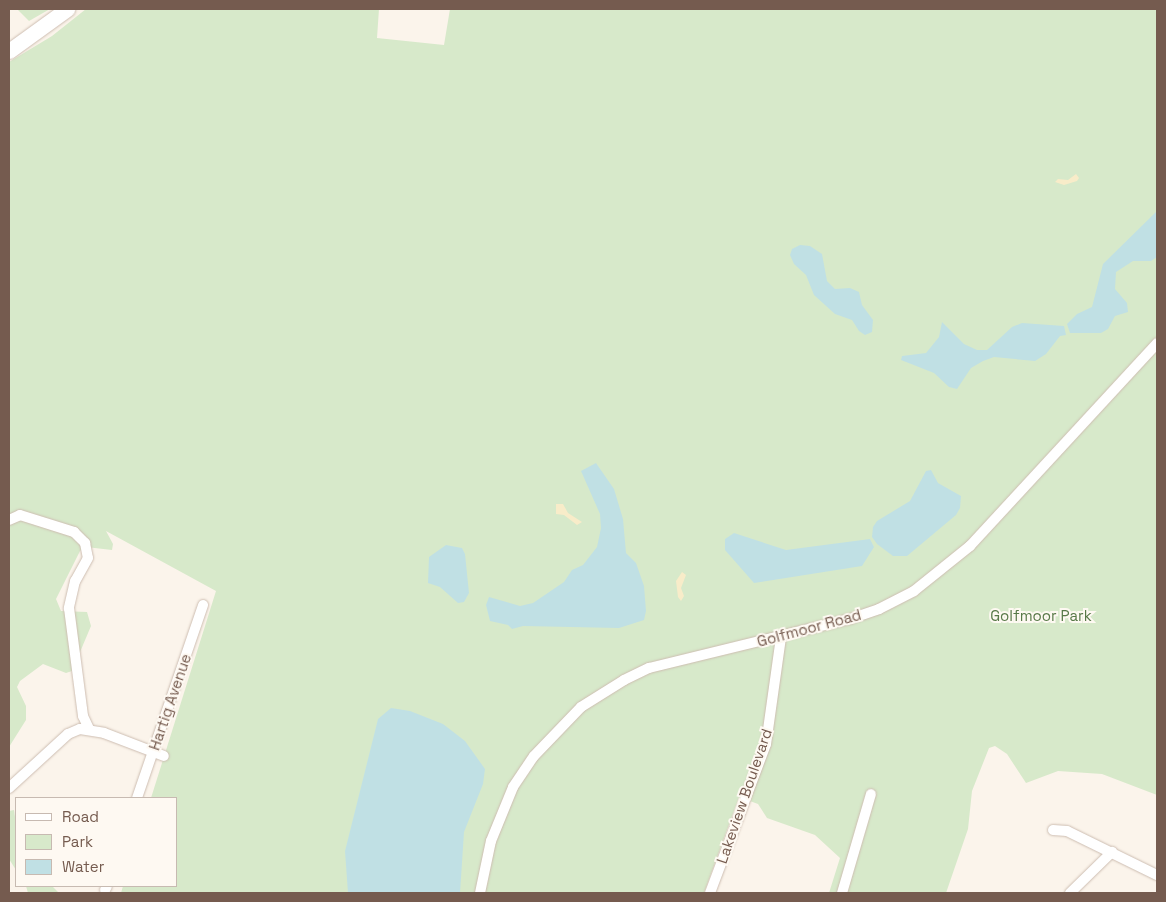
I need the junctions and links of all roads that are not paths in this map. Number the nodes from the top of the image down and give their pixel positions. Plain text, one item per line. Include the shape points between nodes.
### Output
1 (67, 9) edge
2 (9, 51) edge
3 (1157, 343) edge
4 (9, 520) edge
5 (203, 605) dead end
6 (781, 637) junction
7 (89, 729) junction
8 (152, 752) junction
9 (164, 756) dead end
10 (9, 788) edge
11 (871, 794) dead end
12 (137, 797) edge
13 (1053, 830) dead end
14 (1112, 852) junction
15 (1157, 875) edge
16 (480, 893) edge
17 (710, 893) edge
18 (842, 893) edge
19 (1070, 893) edge

1 - 2 street
3 - 6 street, Golfmoor Road via 970,546 929,581 879,609
4 - 7 street via 20,515 74,532 85,543 88,558 75,581 69,608 83,716
5 - 8 street, Hartig Avenue
6 - 16 street, Golfmoor Road via 649,668 602,692 568,718 534,756 513,787 491,841
6 - 17 street, Lakeview Boulevard via 766,744
7 - 8 street
7 - 10 street via 68,734
8 - 9 street
8 - 12 street, Hartig Avenue
11 - 18 street
13 - 14 street via 1067,831
14 - 15 street
14 - 19 street

